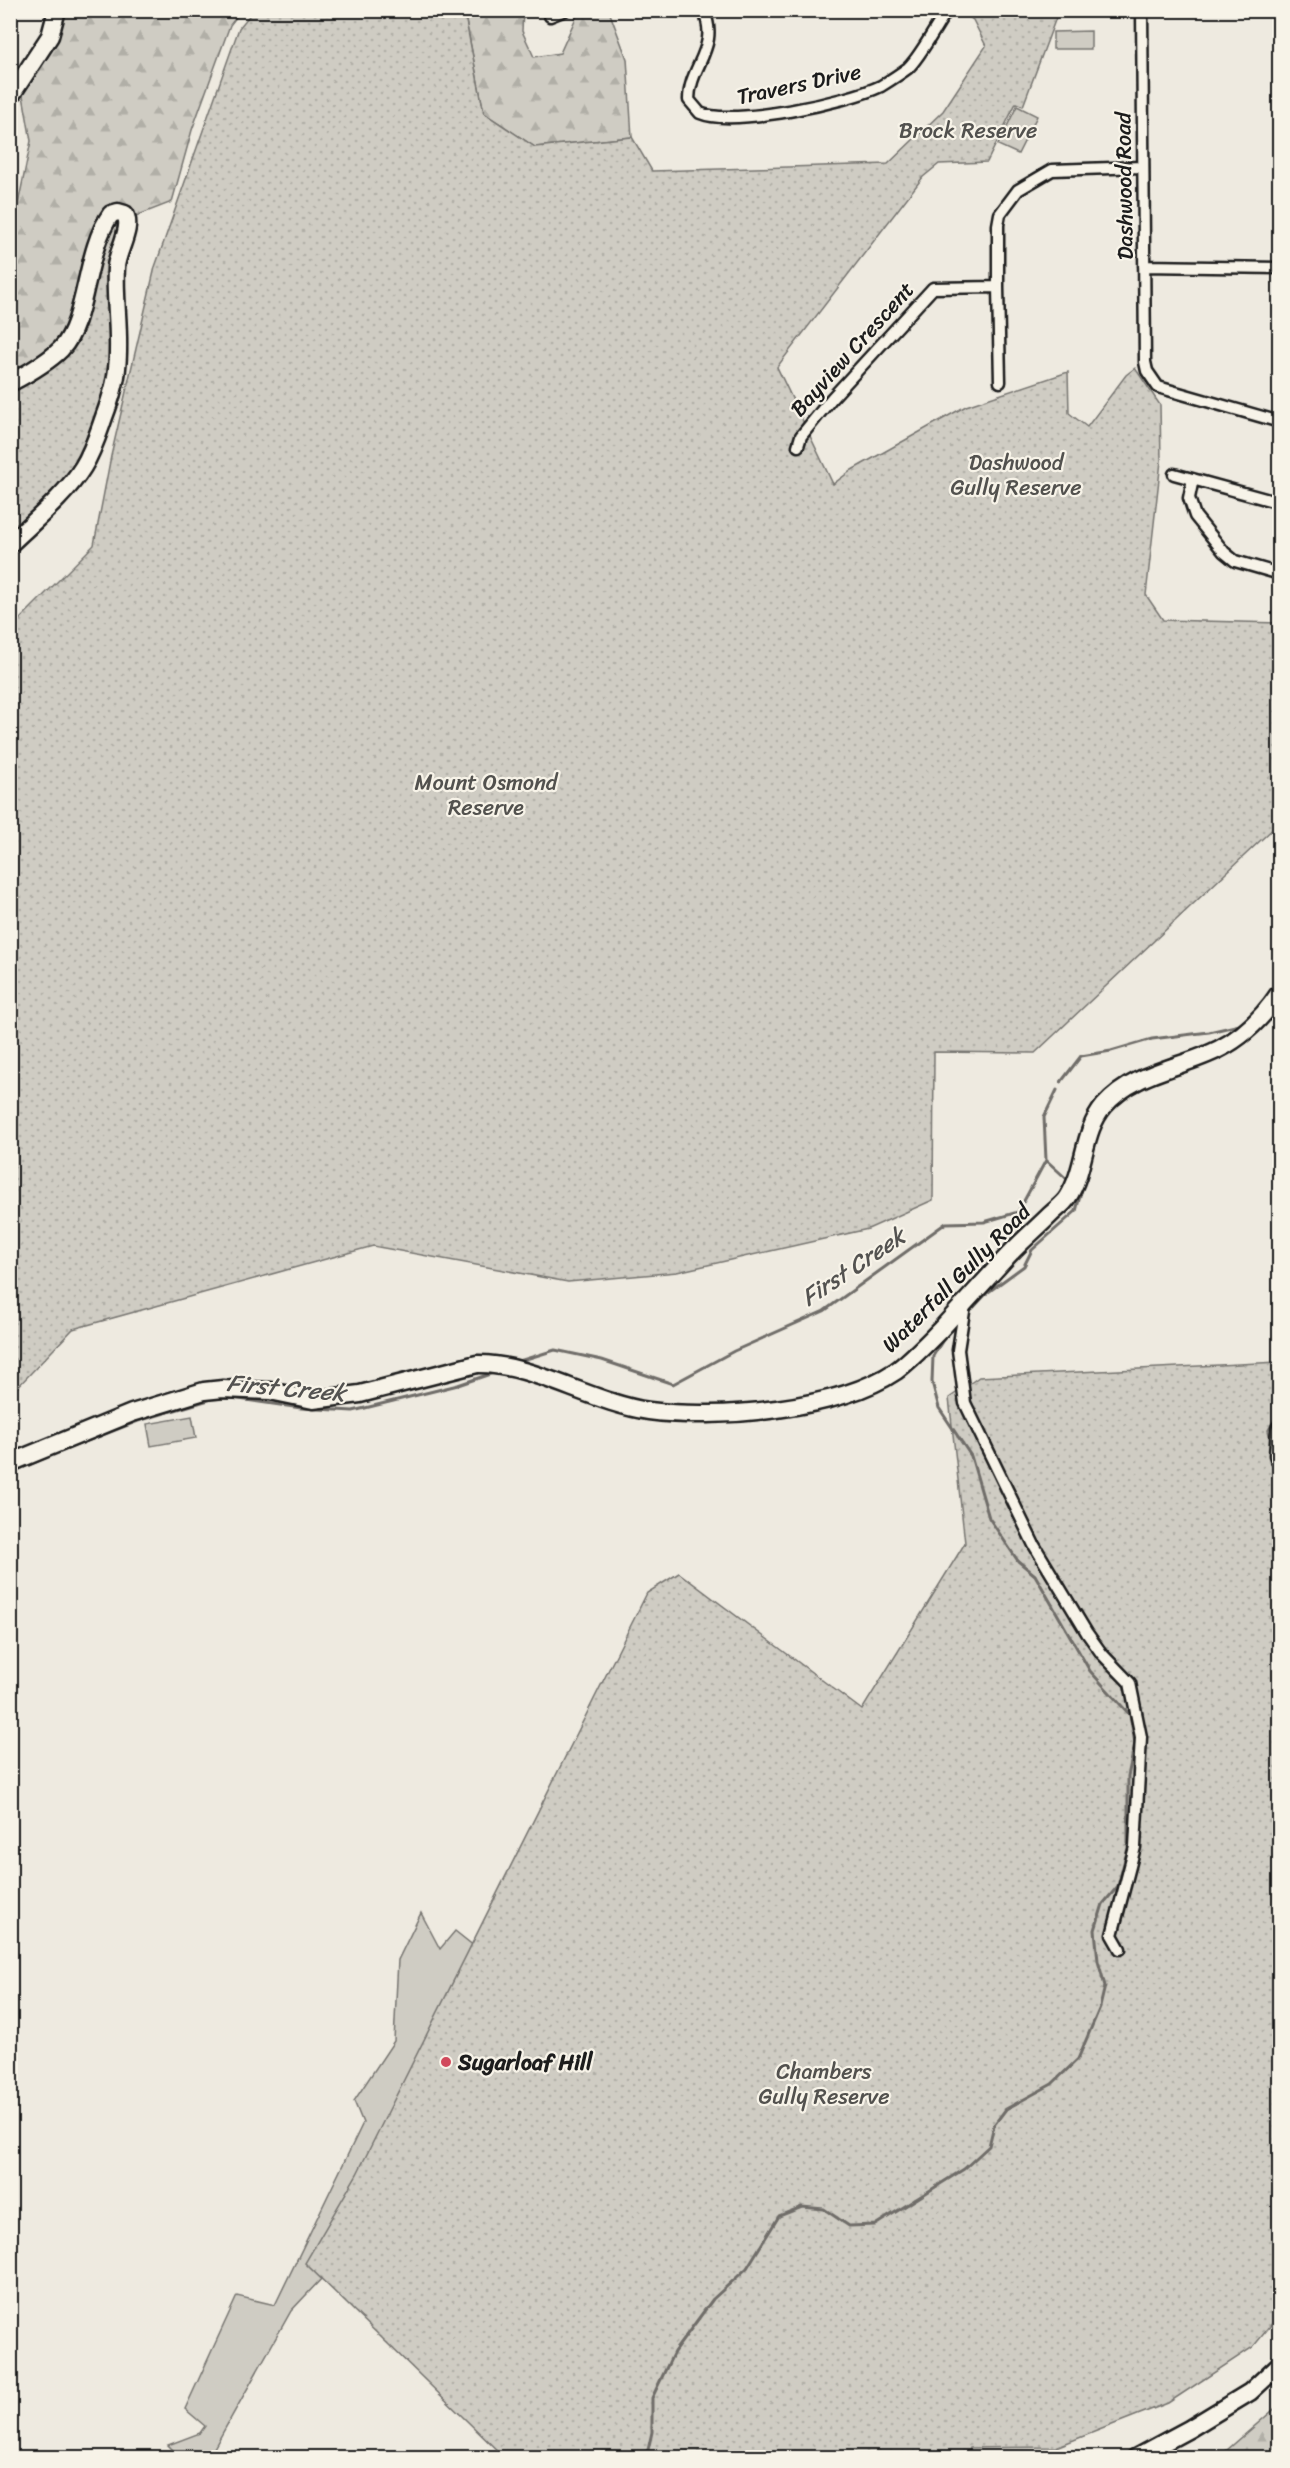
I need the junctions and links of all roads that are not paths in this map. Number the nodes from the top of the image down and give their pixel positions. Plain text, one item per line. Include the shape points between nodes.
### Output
1 (57, 10) edge
2 (565, 10) edge
3 (703, 10) edge
4 (947, 10) edge
5 (1143, 10) edge
6 (550, 16) dead end
7 (10, 97) edge
8 (1142, 166) junction
9 (1144, 266) junction
10 (1280, 268) edge
11 (998, 287) junction
12 (1000, 382) dead end
13 (10, 383) edge
14 (1280, 422) edge
15 (798, 446) dead end
16 (1174, 474) dead end
17 (1193, 479) junction
18 (1280, 503) edge
19 (10, 544) edge
20 (1280, 574) edge
21 (1280, 992) edge
22 (965, 1303) junction
23 (1280, 1429) edge
24 (1280, 1459) edge
25 (10, 1463) edge
26 (1120, 1949) dead end
27 (1280, 2364) edge
28 (1135, 2457) edge

1 - 7 street via 51,36
2 - 6 street
3 - 4 street, Travers Drive via 709,36 689,100 700,113 720,118 764,115 881,86 909,67
5 - 8 street, Dashwood Road
8 - 9 street, Dashwood Road
8 - 11 street via 1052,170 1018,190 1000,214
9 - 10 street
9 - 14 street, Dashwood Road via 1145,362 1158,387
11 - 12 street
11 - 15 street, Bayview Crescent via 933,288 832,398 801,436
13 - 19 street via 53,355 68,339 97,240 111,214 125,214 128,222 116,265 117,369 107,409 82,469
16 - 17 street
17 - 18 street
17 - 20 street via 1189,498 1195,516 1224,552 1235,561
21 - 22 street, Waterfall Gully Road via 1247,1032 1219,1050 1138,1081 1109,1100 1090,1128 1067,1199
22 - 25 street, Waterfall Gully Road via 897,1370 870,1385 838,1396 759,1411 708,1415 648,1411 597,1399 515,1369 477,1364 360,1394 313,1400 270,1391 204,1391 132,1413
22 - 26 street via 958,1350 965,1403 1034,1545 1087,1633 1130,1683 1141,1737 1135,1847 1112,1935
23 - 24 street
27 - 28 street via 1250,2392

